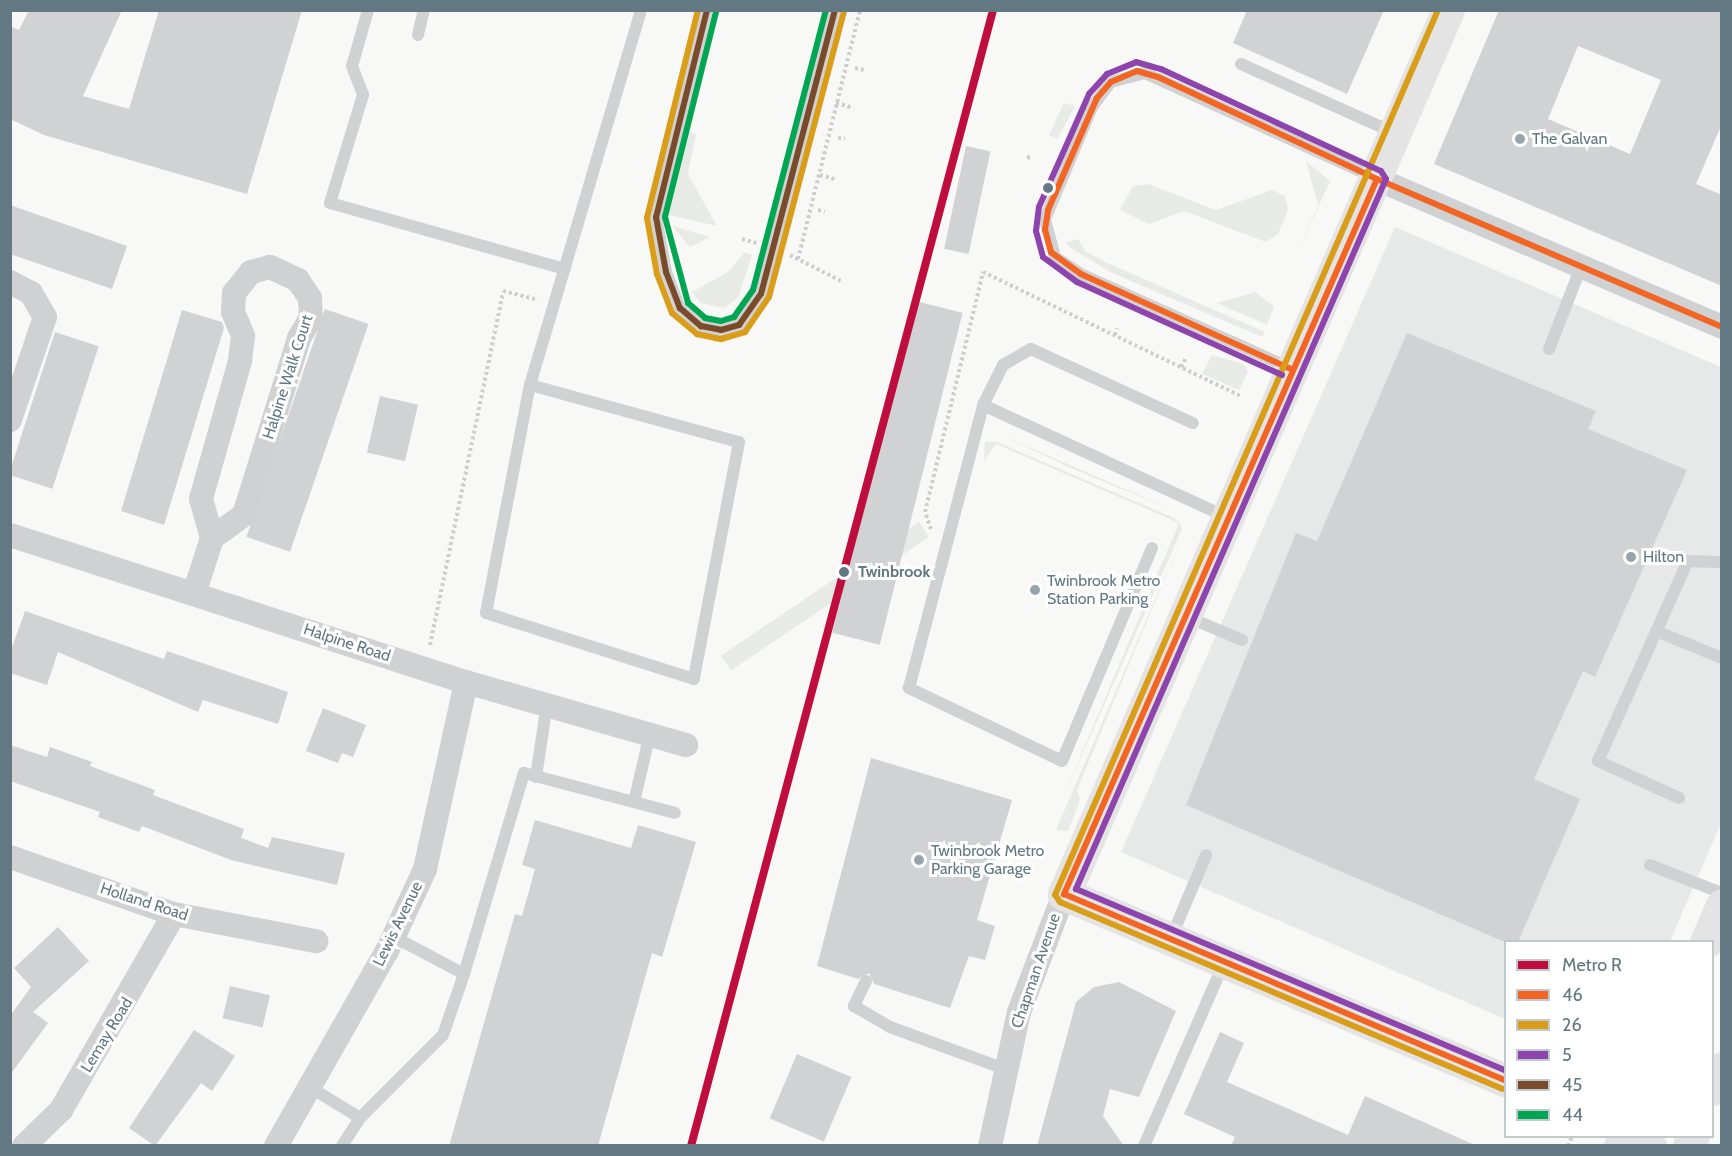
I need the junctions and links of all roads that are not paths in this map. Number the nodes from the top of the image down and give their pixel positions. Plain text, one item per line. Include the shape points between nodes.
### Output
1 (368, 10) edge
2 (424, 10) edge
3 (641, 10) edge
4 (707, 10) edge
5 (835, 10) edge
6 (1448, 10) edge
7 (418, 35) dead end
8 (1241, 64) dead end
9 (1396, 134) junction
10 (1377, 179) junction
11 (1581, 267) junction
12 (565, 269) junction
13 (10, 282) edge
14 (1722, 327) edge
15 (1549, 349) dead end
16 (1291, 369) junction
17 (530, 385) junction
18 (983, 405) junction
19 (10, 420) edge
20 (1193, 423) dead end
21 (1227, 517) junction
22 (10, 535) edge
23 (212, 538) junction
24 (1152, 548) dead end
25 (1722, 562) edge
26 (194, 594) junction
27 (1184, 616) junction
28 (1656, 632) junction
29 (1242, 640) dead end
30 (1722, 658) edge
31 (466, 682) junction
32 (547, 704) junction
33 (650, 734) junction
34 (686, 745) dead end
35 (536, 777) junction
36 (1679, 798) dead end
37 (634, 802) junction
38 (675, 813) dead end
39 (1206, 855) dead end
40 (10, 857) edge
41 (1650, 865) dead end
42 (1722, 893) edge
43 (1064, 894) junction
44 (1722, 905) edge
45 (174, 914) junction
46 (394, 937) junction
47 (1171, 939) junction
48 (1707, 940) edge
49 (316, 941) dead end
50 (1224, 962) junction
51 (464, 974) junction
52 (866, 981) dead end
53 (1722, 1068) edge
54 (1005, 1069) junction
55 (1504, 1080) edge
56 (308, 1086) junction
57 (1714, 1087) edge
58 (360, 1118) junction
59 (1636, 1138) edge
60 (24, 1146) edge
61 (276, 1146) edge
62 (342, 1146) edge
63 (990, 1146) edge
64 (1144, 1146) edge
65 (1650, 1146) edge

1 - 12 lane via 352,66 363,95 330,203
2 - 7 lane
3 - 12 lane
4 - 5 lane via 656,216 666,272 680,308 701,326 721,330 739,325 761,294
6 - 9 street, Chapman Avenue
8 - 9 lane
9 - 10 street, Chapman Avenue
10 - 11 street
10 - 16 street, Chapman Avenue
10 - 16 lane via 1145,73 1111,81 1092,107 1045,219 1055,257 1081,274
11 - 14 street
11 - 15 lane
12 - 17 lane
13 - 19 street via 31,292 45,317
16 - 21 street, Chapman Avenue
17 - 17 lane via 739,442 694,679 486,613
18 - 20 lane via 1003,365 1031,349
18 - 21 lane
18 - 24 lane via 909,688 1062,761
21 - 27 street, Chapman Avenue
22 - 26 street, Halpine Road
23 - 23 street, Halpine Walk Court via 244,515 299,338 311,318 310,298 298,280 270,267 251,272 234,293 233,312 243,336 240,361 201,499
23 - 26 street
25 - 28 lane via 1688,561
26 - 31 street, Halpine Road
27 - 29 lane
27 - 43 street, Chapman Avenue
28 - 30 lane
28 - 36 lane via 1598,761
31 - 32 street, Halpine Road
31 - 46 street, Lewis Avenue via 425,869
32 - 33 street, Halpine Road
32 - 35 lane
33 - 34 street, Halpine Road
33 - 37 lane
35 - 37 lane
35 - 51 lane via 524,773
37 - 38 lane
39 - 47 lane
40 - 45 street, Holland Road
41 - 42 lane
43 - 47 street
43 - 54 street, Chapman Avenue
44 - 48 street
45 - 49 street, Holland Road
45 - 60 street, Lemay Road via 61,1110
46 - 51 lane
46 - 56 street, Lewis Avenue
47 - 50 street
50 - 55 street
50 - 64 lane
51 - 58 lane via 443,1035
52 - 54 lane via 854,1006 890,1027
53 - 57 street
54 - 63 street, Chapman Avenue
56 - 58 lane
56 - 61 street, Lewis Avenue
58 - 62 lane
59 - 65 street

